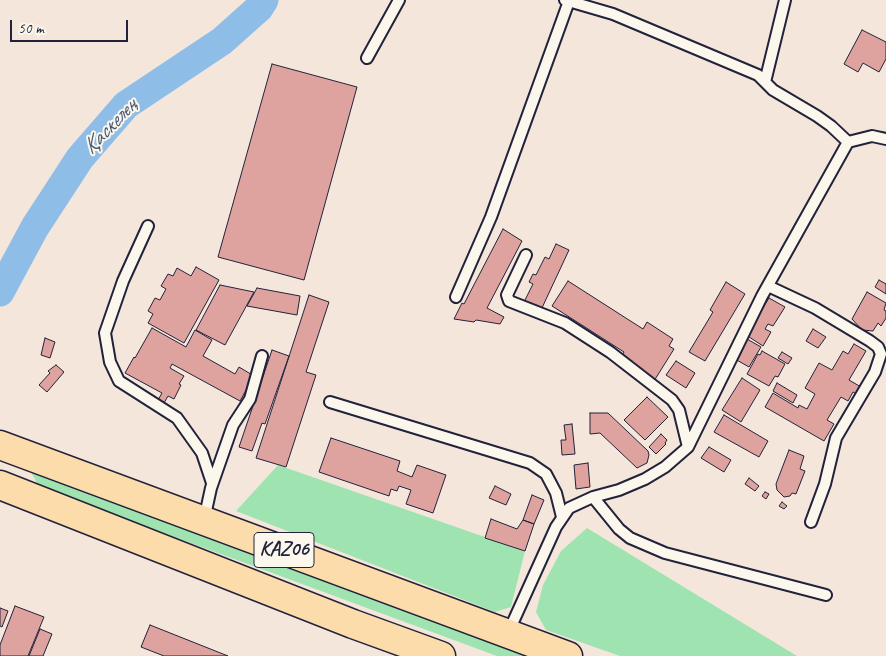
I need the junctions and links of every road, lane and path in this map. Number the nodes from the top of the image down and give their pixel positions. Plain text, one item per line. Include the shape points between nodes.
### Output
1 (399, 0) edge
2 (785, 0) edge
3 (567, 1) edge
4 (367, 58) dead end
5 (766, 82) junction
6 (886, 139) edge
7 (848, 142) junction
8 (148, 226) dead end
9 (526, 254) dead end
10 (768, 286) junction
11 (456, 297) dead end
12 (262, 356) dead end
13 (330, 402) dead end
14 (0, 445) edge
15 (688, 446) junction
16 (212, 483) junction
17 (0, 485) edge
18 (593, 497) junction
19 (562, 517) junction
20 (204, 521) junction
21 (811, 522) dead end
22 (826, 595) dead end
23 (508, 634) junction
24 (441, 656) edge
25 (568, 656) edge

1 - 4 lane
2 - 5 lane
3 - 5 lane via 613,14 758,75
3 - 11 lane via 492,217
5 - 7 lane via 773,90 831,126
6 - 7 lane via 872,136
7 - 10 lane
8 - 16 lane via 123,281 105,333 110,362 119,381 176,418 202,453
9 - 15 lane via 507,295 509,301 565,323 610,352 672,400
10 - 15 lane
10 - 21 lane via 815,308 870,341 881,354 875,372 836,438 825,484
12 - 16 lane via 250,399 233,425
13 - 19 lane via 530,463 546,474 556,493
14 - 20 highway, KАZ06
15 - 18 lane via 665,467 645,479
16 - 20 lane
17 - 24 highway, KАZ06
18 - 19 lane via 569,508
18 - 22 lane via 619,530 665,553
19 - 23 lane
20 - 23 highway, KАZ06
23 - 25 highway, KАZ06

